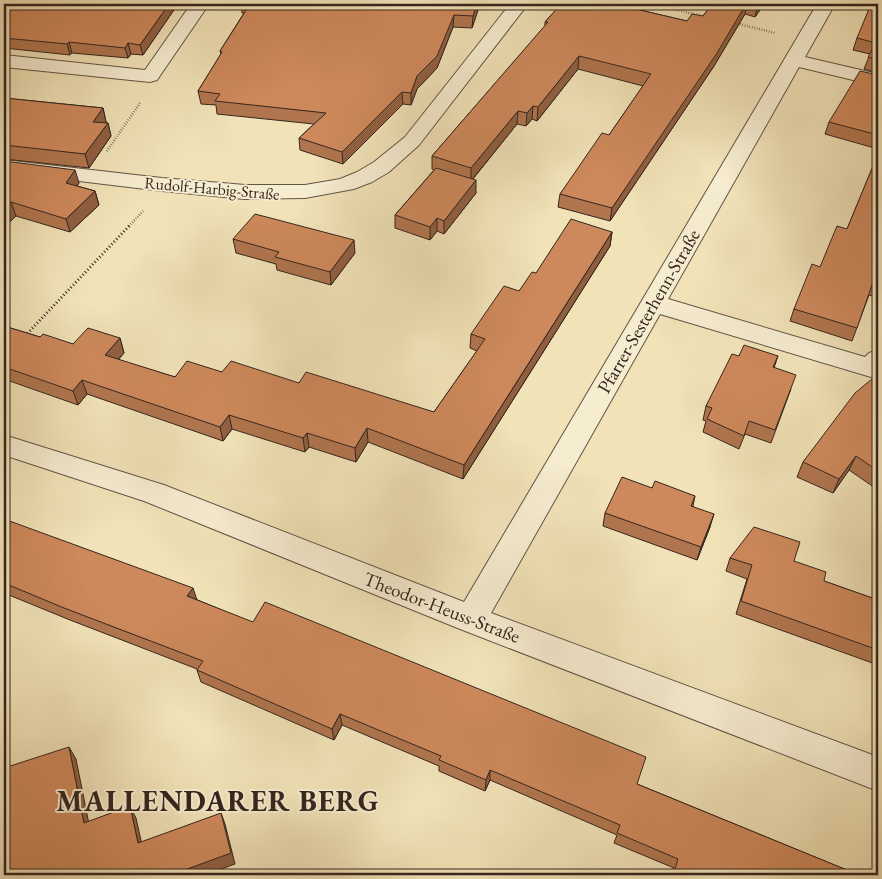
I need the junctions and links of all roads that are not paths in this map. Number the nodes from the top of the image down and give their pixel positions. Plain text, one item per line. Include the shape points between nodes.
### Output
1 (200, 4) edge
2 (519, 4) edge
3 (826, 4) edge
4 (798, 50) junction
5 (4, 61) edge
6 (878, 80) edge
7 (4, 166) edge
8 (652, 303) junction
9 (878, 359) edge
10 (4, 445) edge
11 (471, 619) junction
12 (878, 774) edge

1 - 5 street via 150,76
2 - 7 street, Rudolf-Harbig-Straße via 412,141 392,161 347,184 292,194 267,194
3 - 4 street, Pfarrer-Sesterhenn-Straße
4 - 6 street
4 - 8 street, Pfarrer-Sesterhenn-Straße
8 - 9 street via 871,368
8 - 11 street, Pfarrer-Sesterhenn-Straße
10 - 11 street, Theodor-Heuss-Straße via 154,493
11 - 12 street, Theodor-Heuss-Straße

